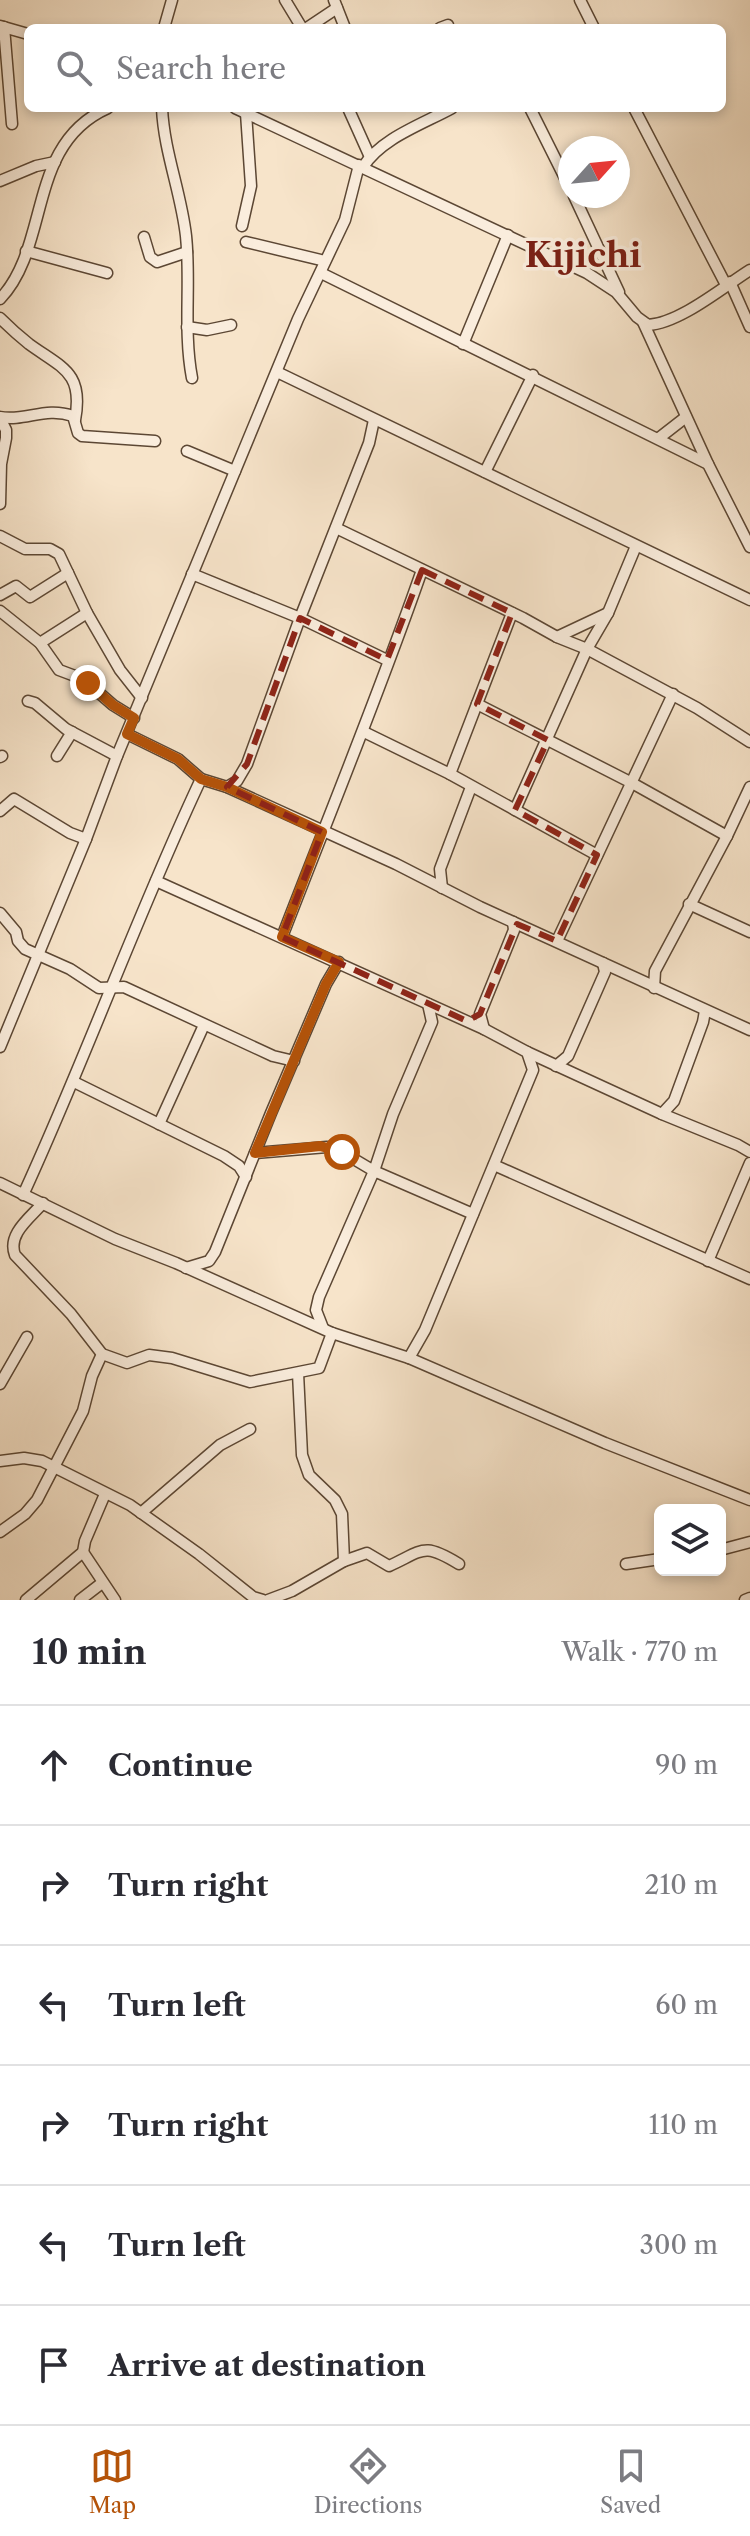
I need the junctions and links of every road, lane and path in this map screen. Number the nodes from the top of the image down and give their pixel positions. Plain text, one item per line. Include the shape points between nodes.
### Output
1 (172, 0) edge
2 (285, 0) edge
3 (580, 0) edge
4 (336, 4) edge
5 (165, 24) edge
6 (301, 24) edge
7 (309, 24) edge
8 (344, 24) edge
9 (592, 24) edge
10 (2, 26) edge
11 (24, 33) edge
12 (4, 87) edge
13 (100, 112) edge
14 (162, 112) edge
15 (349, 112) edge
16 (446, 112) edge
17 (532, 112) edge
18 (636, 112) edge
19 (246, 113) joint
20 (12, 124) dead end
21 (55, 162) junction
22 (364, 163) junction
23 (558, 164) edge
24 (0, 181) edge
25 (580, 208) edge
26 (242, 226) dead end
27 (508, 235) junction
28 (144, 237) dead end
29 (246, 242) dead end
30 (26, 251) junction
31 (187, 252) junction
32 (325, 261) junction
33 (750, 270) edge
34 (107, 273) dead end
35 (321, 273) junction
36 (728, 283) junction
37 (622, 297) junction
38 (0, 299) edge
39 (0, 318) edge
40 (643, 322) junction
41 (231, 325) dead end
42 (187, 327) junction
43 (750, 327) edge
44 (463, 344) junction
45 (277, 372) junction
46 (533, 375) junction
47 (192, 378) dead end
48 (686, 417) junction
49 (0, 418) edge
50 (75, 420) junction
51 (374, 420) junction
52 (659, 438) junction
53 (155, 441) dead end
54 (187, 451) dead end
55 (708, 464) junction
56 (235, 471) junction
57 (485, 472) junction
58 (0, 504) edge
59 (336, 528) junction
60 (0, 536) edge
61 (636, 546) junction
62 (750, 547) edge
63 (422, 570) junction
64 (68, 573) junction
65 (192, 574) junction
66 (0, 595) edge
67 (750, 600) edge
68 (87, 613) junction
69 (512, 613) junction
70 (608, 613) junction
71 (2, 618) edge
72 (300, 618) junction
73 (557, 637) junction
74 (40, 643) junction
75 (587, 649) junction
76 (387, 660) junction
77 (673, 694) junction
78 (142, 698) junction
79 (28, 701) dead end
80 (477, 704) junction
81 (134, 718) junction
82 (72, 732) junction
83 (364, 732) junction
84 (127, 734) junction
85 (548, 740) junction
86 (750, 742) edge
87 (57, 756) dead end
88 (117, 756) junction
89 (450, 774) junction
90 (201, 779) junction
91 (632, 783) junction
92 (227, 787) junction
93 (471, 787) junction
94 (750, 787) edge
95 (515, 810) junction
96 (0, 811) edge
97 (322, 832) junction
98 (727, 836) junction
99 (86, 839) junction
100 (597, 855) junction
101 (156, 881) junction
102 (442, 888) junction
103 (689, 904) junction
104 (0, 913) edge
105 (513, 922) junction
106 (750, 932) edge
107 (282, 937) junction
108 (557, 941) junction
109 (39, 954) junction
110 (339, 962) junction
111 (603, 963) junction
112 (655, 971) junction
113 (637, 979) junction
114 (112, 987) junction
115 (654, 988) junction
116 (428, 1004) junction
117 (705, 1011) junction
118 (480, 1014) junction
119 (454, 1015) junction
120 (467, 1021) junction
121 (432, 1022) junction
122 (204, 1025) junction
123 (484, 1029) junction
124 (750, 1030) edge
125 (0, 1047) edge
126 (527, 1052) junction
127 (294, 1061) junction
128 (552, 1064) junction
129 (533, 1070) junction
130 (74, 1082) junction
131 (662, 1114) junction
132 (159, 1124) junction
133 (750, 1152) edge
134 (255, 1153) junction
135 (750, 1163) edge
136 (494, 1165) junction
137 (374, 1171) junction
138 (246, 1177) junction
139 (0, 1183) edge
140 (23, 1195) junction
141 (43, 1203) junction
142 (473, 1214) junction
143 (210, 1259) junction
144 (708, 1261) junction
145 (186, 1268) junction
146 (209, 1278) junction
147 (750, 1279) edge
148 (327, 1331) junction
149 (27, 1337) dead end
150 (102, 1354) junction
151 (409, 1358) junction
152 (298, 1373) junction
153 (0, 1384) edge
154 (250, 1429) dead end
155 (0, 1461) edge
156 (53, 1467) junction
157 (105, 1494) junction
158 (750, 1500) edge
159 (141, 1513) junction
160 (0, 1532) edge
161 (750, 1542) edge
162 (726, 1548) edge
163 (83, 1552) junction
164 (654, 1560) edge
165 (344, 1561) junction
166 (459, 1564) dead end
167 (626, 1564) dead end
168 (102, 1583) junction
169 (293, 1596) edge
170 (26, 1600) edge
171 (80, 1600) edge
172 (115, 1600) edge
173 (266, 1600) edge

1 - 5 street
2 - 6 street
3 - 9 street
4 - 7 street
4 - 8 street
10 - 11 street
10 - 12 street
12 - 20 street
13 - 21 street via 75,130
14 - 31 street
15 - 22 street
16 - 22 street
17 - 23 street
18 - 36 street
19 - 22 street
19 - 26 street via 251,186
21 - 24 street
21 - 30 street
22 - 27 street
22 - 32 street
25 - 37 street
27 - 37 street via 587,273
27 - 44 street
28 - 31 street via 157,262
29 - 32 street
30 - 34 street
30 - 38 street
31 - 42 street
32 - 35 street
33 - 36 street
35 - 44 street
35 - 45 street
36 - 40 street via 665,321
36 - 43 street
37 - 40 street
39 - 50 street via 72,376 79,400
40 - 48 street
41 - 42 street
42 - 47 street
44 - 46 street
45 - 51 street
45 - 56 street
46 - 52 street
46 - 57 street
48 - 52 street
48 - 55 street
49 - 50 street via 50,412
49 - 58 street via 6,430
50 - 53 street via 82,436
51 - 57 street
51 - 59 street
52 - 55 street
54 - 56 street
55 - 62 street
56 - 65 street
57 - 61 street
59 - 63 street
59 - 72 street
60 - 64 street via 25,549 56,551
61 - 67 street
61 - 70 street
63 - 69 street
63 - 76 street
64 - 66 street via 30,597 16,586
64 - 68 street
65 - 72 street
65 - 78 street
68 - 74 street
68 - 78 street
69 - 73 street
69 - 80 street
70 - 73 street
70 - 75 street
71 - 74 street
72 - 76 street
72 - 92 street via 247,764
73 - 75 street
74 - 81 street via 53,665 83,679
75 - 77 street
75 - 85 street
76 - 83 street
77 - 86 street
77 - 91 street
78 - 81 street
79 - 82 street
80 - 85 street
80 - 89 street
81 - 84 street
82 - 87 street
82 - 88 street
83 - 89 street
83 - 97 street
84 - 88 street
84 - 90 street via 178,759
85 - 91 street
85 - 95 street
88 - 99 street
89 - 93 street
90 - 92 street
90 - 101 street
91 - 98 street
91 - 100 street
92 - 97 street
93 - 95 street
93 - 102 street via 440,869
94 - 98 street
95 - 100 street
96 - 99 street via 14,799
97 - 102 street
97 - 107 street
98 - 103 street
99 - 109 street
100 - 108 street
101 - 107 street
101 - 114 street
102 - 105 street
103 - 106 street
103 - 112 street
104 - 109 street via 25,949
105 - 108 street
105 - 118 street
107 - 110 street
108 - 111 street
109 - 114 street via 99,988
109 - 125 street
110 - 116 street
110 - 127 street
111 - 113 street
111 - 128 street via 605,972 568,1056
112 - 113 street
112 - 115 street
113 - 115 street
114 - 122 street via 124,987
114 - 130 street
115 - 117 street
116 - 119 street
116 - 121 street
117 - 124 street
117 - 131 street via 674,1101
118 - 120 street
118 - 123 street
119 - 120 street
119 - 121 street
120 - 123 street
121 - 137 street
122 - 127 street
122 - 132 street
123 - 126 street
126 - 128 street
126 - 129 street
127 - 134 street
128 - 129 street
128 - 131 street
129 - 136 street
130 - 132 street
130 - 140 street
131 - 133 street
132 - 138 street via 233,1162
134 - 137 street via 320,1146
134 - 138 street
135 - 144 street
136 - 142 street
136 - 144 street
137 - 142 street
137 - 148 street via 319,1297 316,1310
138 - 143 street
139 - 140 street
140 - 141 street
141 - 145 street
141 - 150 street via 15,1235 13,1249
142 - 151 street
143 - 145 street
143 - 146 street
144 - 147 street
145 - 146 street
146 - 148 street
148 - 151 street
148 - 152 street via 319,1368
149 - 153 street
150 - 152 street via 127,1363 149,1355 172,1358 250,1382
150 - 156 street via 83,1411
151 - 158 street
152 - 165 street via 302,1455 309,1475 340,1509
154 - 159 street via 220,1445
155 - 156 street via 32,1458
156 - 157 street
156 - 160 street via 37,1500
157 - 159 street
157 - 163 street
159 - 173 street via 253,1597
161 - 162 street
163 - 168 street
163 - 170 street
164 - 167 street
165 - 166 street via 367,1553 390,1566 430,1549
165 - 169 street
168 - 171 street
168 - 172 street
169 - 173 street

